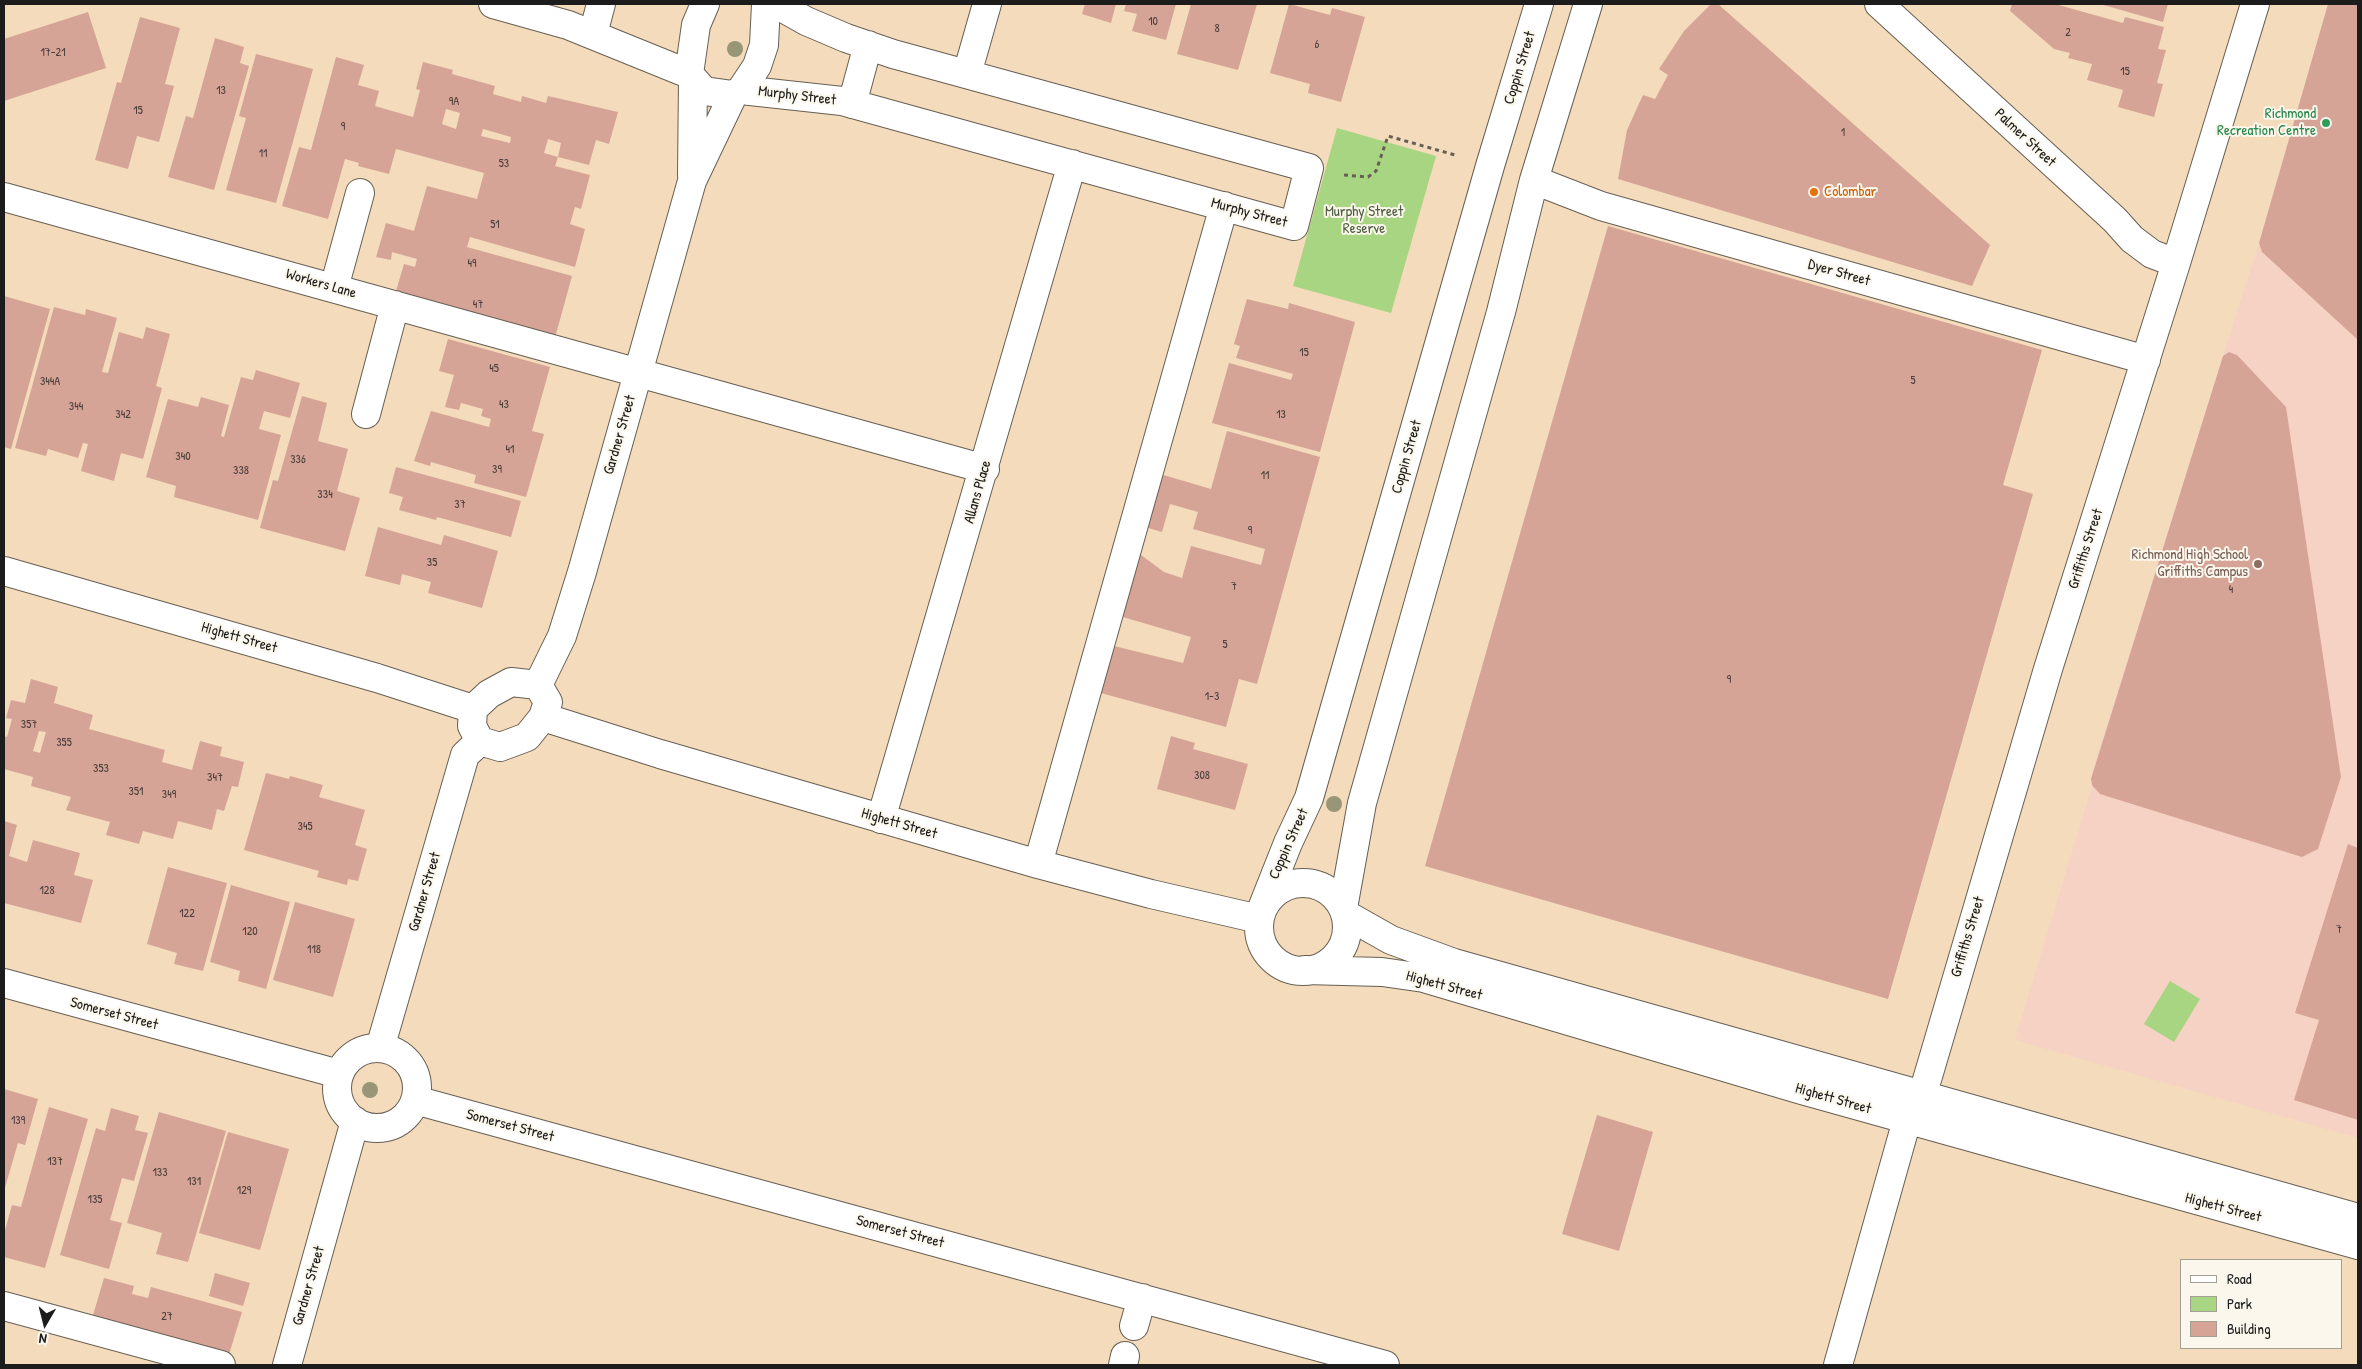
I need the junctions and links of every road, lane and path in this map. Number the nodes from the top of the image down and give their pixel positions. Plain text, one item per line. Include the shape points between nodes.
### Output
1 (493, 4) edge
2 (602, 4) edge
3 (705, 4) edge
4 (766, 4) edge
5 (776, 4) edge
6 (987, 4) edge
7 (1539, 4) edge
8 (1588, 4) edge
9 (2254, 4) edge
10 (1889, 7) edge
11 (593, 34) junction
12 (868, 45) junction
13 (967, 74) junction
14 (691, 77) junction
15 (737, 92) junction
16 (852, 104) junction
17 (1072, 164) junction
18 (1490, 166) junction
19 (1309, 168) junction
20 (1534, 180) junction
21 (692, 181) junction
22 (360, 193) dead end
23 (4, 197) edge
24 (1224, 206) junction
25 (2176, 263) junction
26 (334, 288) junction
27 (395, 305) junction
28 (2146, 360) junction
29 (638, 372) junction
30 (366, 414) dead end
31 (985, 469) junction
32 (4, 571) edge
33 (538, 685) junction
34 (473, 709) junction
35 (543, 717) junction
36 (480, 741) junction
37 (881, 819) junction
38 (1038, 864) junction
39 (1344, 911) junction
40 (1261, 912) junction
41 (1305, 970) junction
42 (4, 983) edge
43 (380, 1048) junction
44 (340, 1074) junction
45 (1922, 1096) junction
46 (415, 1100) junction
47 (1907, 1120) junction
48 (355, 1121) junction
49 (2358, 1218) edge
50 (2358, 1245) edge
51 (1142, 1298) junction
52 (4, 1306) edge
53 (1134, 1326) dead end
54 (221, 1365) edge
55 (287, 1365) edge
56 (1385, 1365) edge
57 (1838, 1365) edge

1 - 11 street
2 - 11 street
3 - 14 street, Gardner Street via 696,25
4 - 15 street, Gardner Street via 764,45 757,66
5 - 12 street via 806,21
6 - 13 street
7 - 18 street, Coppin Street
8 - 20 street
9 - 25 street, Griffiths Street
10 - 25 street, Palmer Street via 2132,239 2152,254
11 - 14 street
12 - 13 street
12 - 16 street, Murphy Street
13 - 19 street
14 - 15 street, Murphy Street via 704,91
14 - 21 street, Gardner Street
15 - 16 street, Murphy Street via 812,96
15 - 21 street, Gardner Street
16 - 17 street, Murphy Street
17 - 24 street, Murphy Street
17 - 31 street, Allans Place
18 - 19 path via 1388,136 1376,171 1368,177
18 - 40 street, Coppin Street via 1309,798
19 - 24 street, Murphy Street via 1294,226
20 - 28 street, Dyer Street via 1601,206
20 - 39 street via 1501,312 1362,803
21 - 29 street, Gardner Street
22 - 26 street
23 - 26 street, Workers Lane
24 - 38 street
25 - 28 street, Griffiths Street
26 - 27 street, Workers Lane
27 - 29 street, Workers Lane
27 - 30 street
28 - 45 street, Griffiths Street via 2045,678
29 - 31 street, Workers Lane
29 - 33 street, Gardner Street via 564,627
31 - 37 street, Allans Place
32 - 34 street, Highett Street via 377,678
33 - 34 street via 511,682 489,694
33 - 35 street via 548,702
34 - 36 street via 472,726
35 - 36 street via 527,737 500,747
35 - 37 street, Highett Street
36 - 43 street, Gardner Street via 465,755
37 - 38 street, Highett Street
38 - 40 street, Highett Street via 1151,894
39 - 40 street via 1331,892 1322,887 1294,883 1276,891
39 - 41 street via 1347,933 1339,952 1324,965
39 - 45 street, Highett Street via 1391,940 1454,963
40 - 41 street via 1260,938 1270,956 1286,968
41 - 47 street, Highett Street via 1382,972 1424,978
42 - 44 street, Somerset Street
43 - 44 street via 355,1054
43 - 46 street via 392,1050 410,1065 416,1076
44 - 48 street via 339,1100
45 - 47 street, Griffiths Street
45 - 49 street, Highett Street
46 - 48 street via 405,1115 390,1125 378,1128
46 - 51 street, Somerset Street
47 - 50 street, Highett Street
47 - 57 street
48 - 55 street, Gardner Street
51 - 53 street
51 - 56 street, Somerset Street
52 - 54 street

